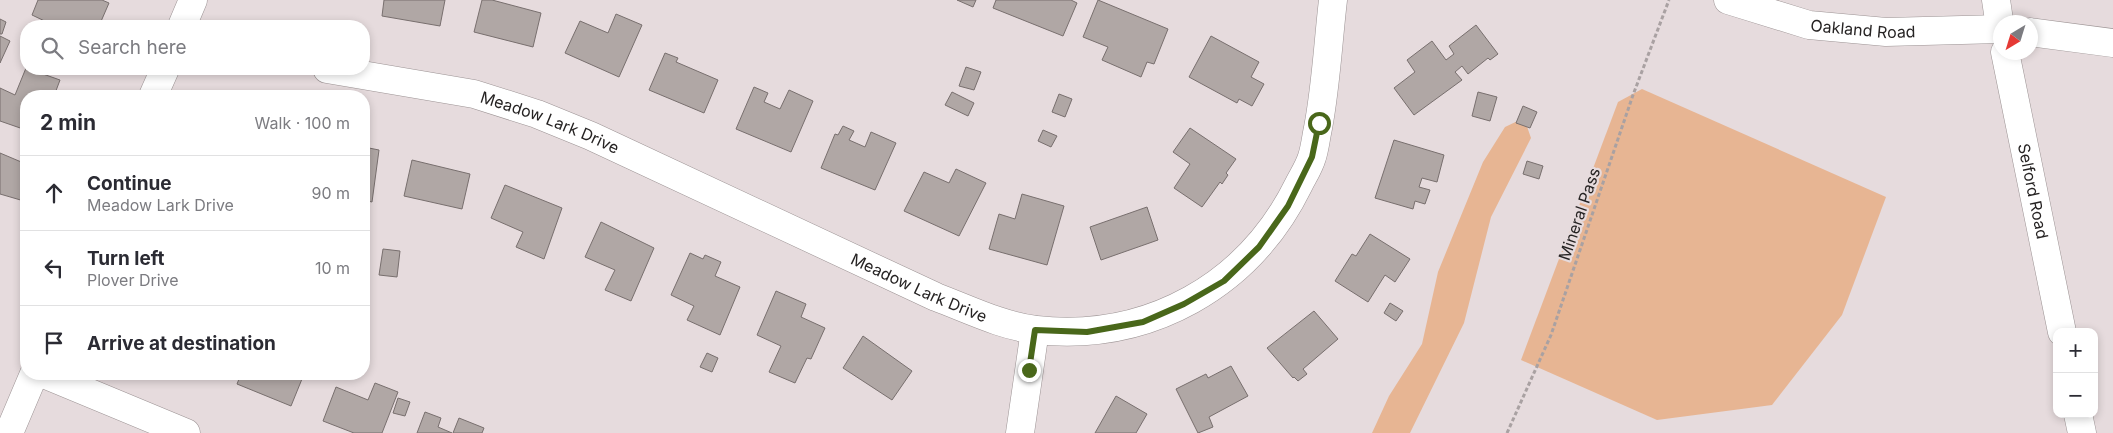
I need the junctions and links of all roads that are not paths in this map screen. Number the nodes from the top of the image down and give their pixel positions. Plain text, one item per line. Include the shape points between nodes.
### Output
1 (194, 0) edge
2 (1333, 0) edge
3 (1728, 0) edge
4 (1996, 0) edge
5 (1998, 15) edge
6 (185, 20) edge
7 (1993, 28) edge
8 (2038, 33) edge
9 (2113, 43) edge
10 (2008, 60) edge
11 (162, 75) edge
12 (362, 75) edge
13 (155, 90) edge
14 (2061, 328) edge
15 (1035, 330) junction
16 (31, 380) edge
17 (58, 380) edge
18 (2079, 418) edge
19 (9, 433) edge
20 (186, 433) edge
21 (1020, 433) edge
22 (2082, 433) edge

1 - 6 street
2 - 15 street, Meadow Lark Drive via 1322,106 1312,157 1288,206 1259,247 1224,281 1143,322 1087,332
3 - 7 street, Oakland Road via 1809,25 1886,32
4 - 5 street
8 - 9 street
10 - 14 street, Selford Road
11 - 13 street
12 - 15 street, Meadow Lark Drive via 474,94 536,114 591,136 936,297 988,317
15 - 21 street
16 - 19 street
17 - 20 street
18 - 22 street

